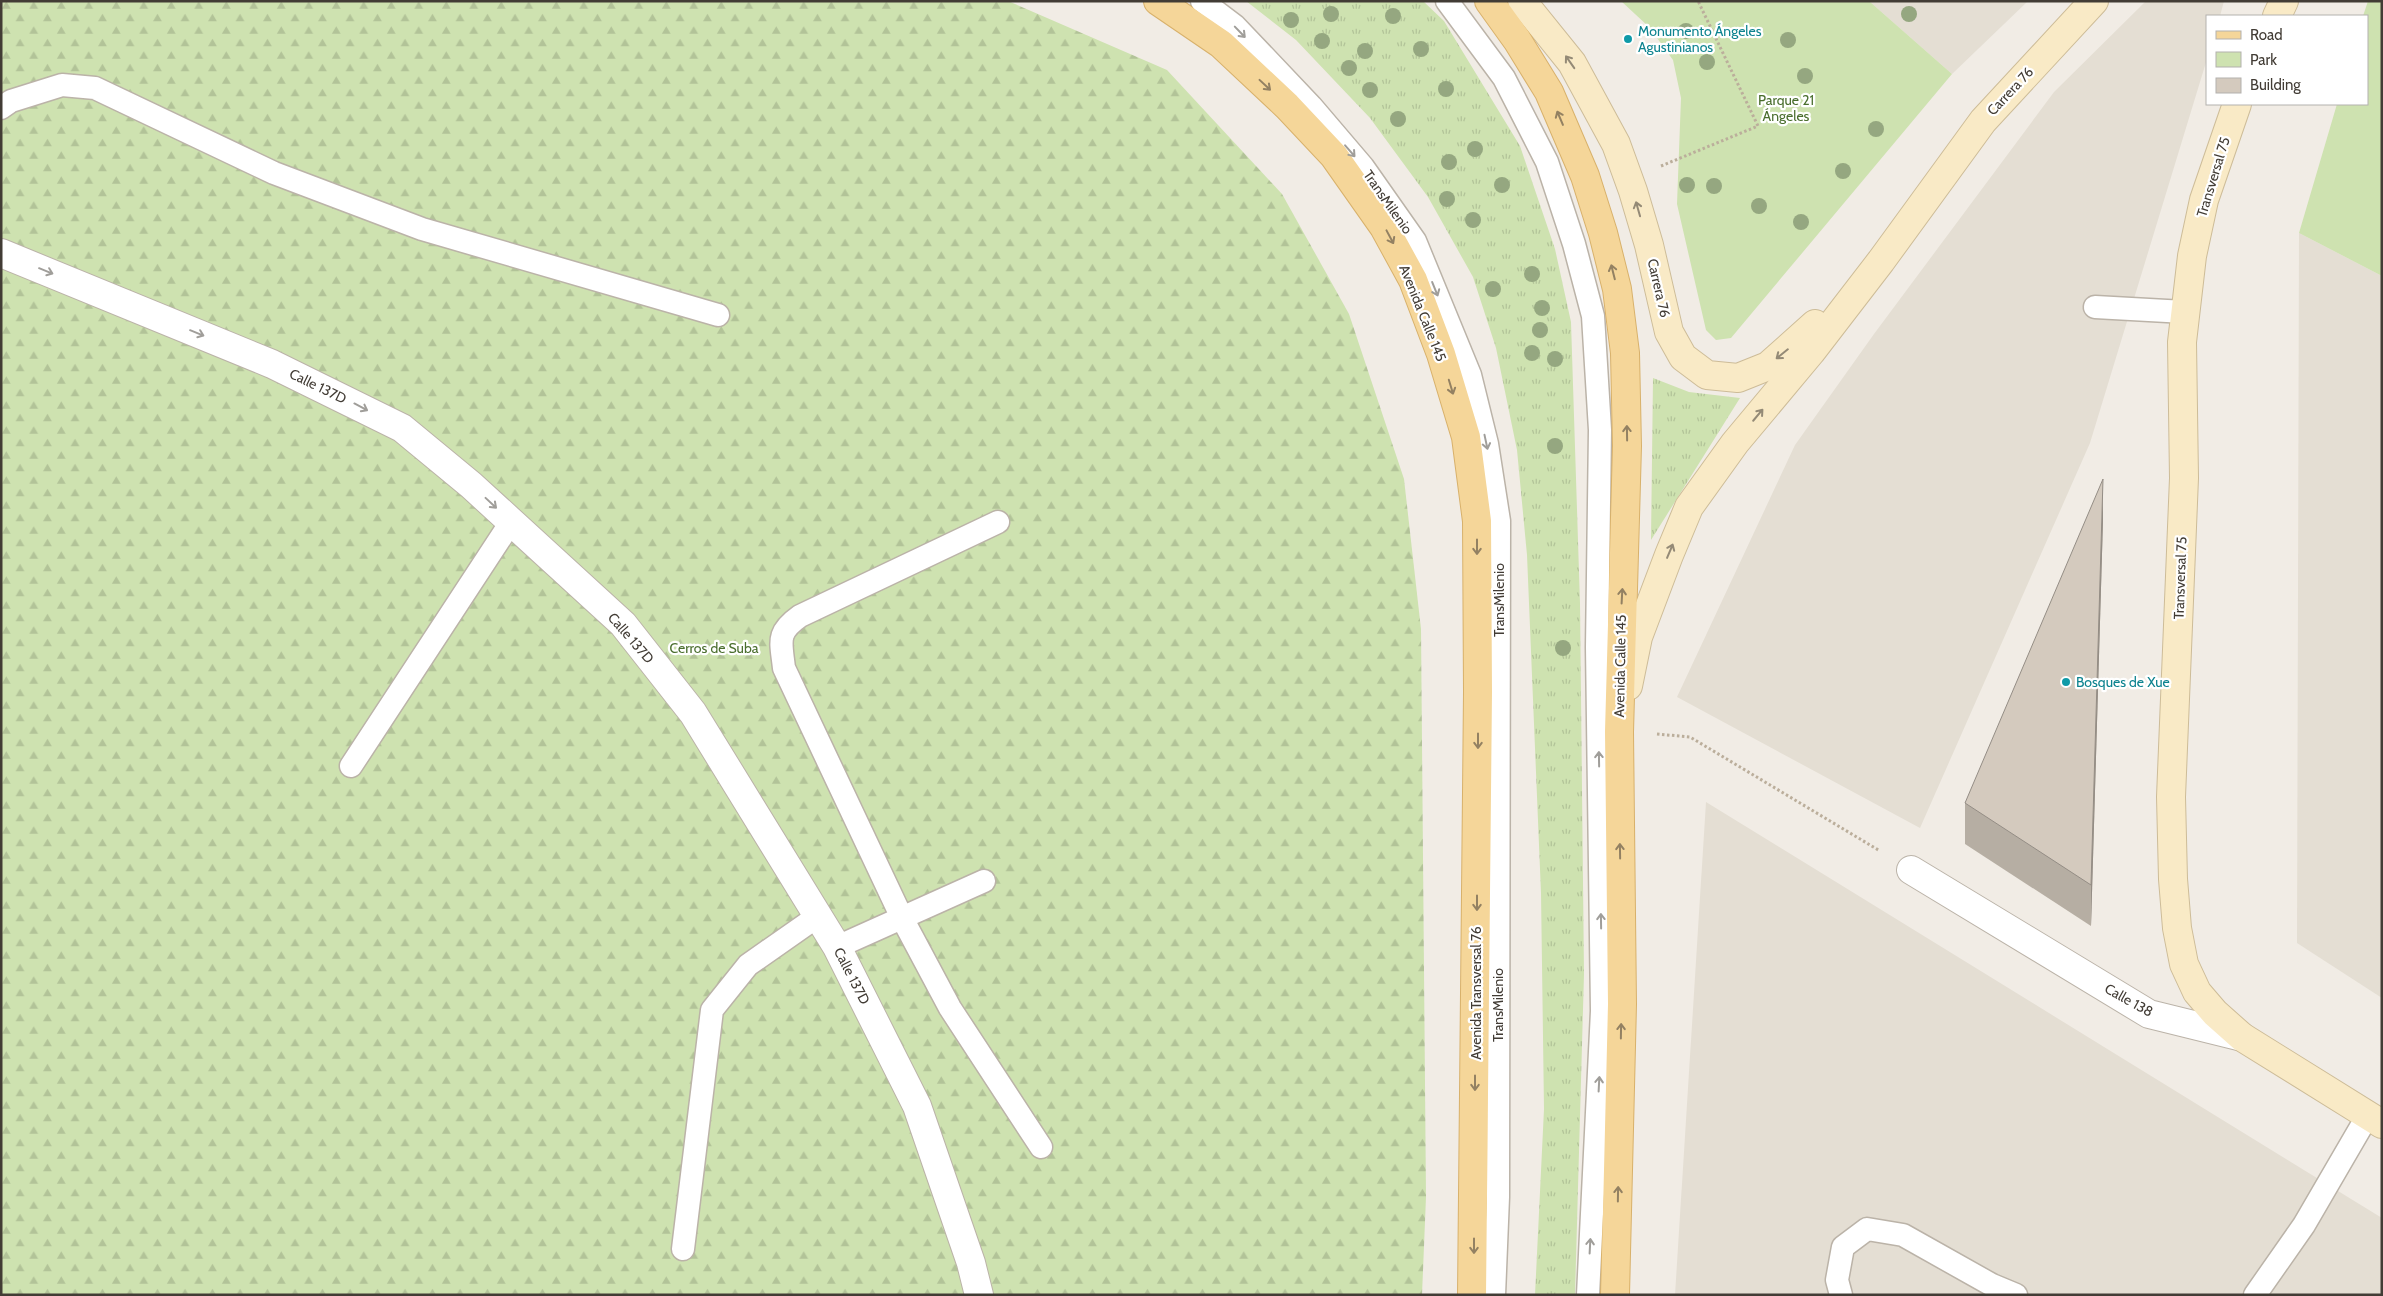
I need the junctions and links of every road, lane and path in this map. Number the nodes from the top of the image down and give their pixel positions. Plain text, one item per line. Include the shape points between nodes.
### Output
1 (1158, 1) edge
2 (1202, 1) edge
3 (1447, 1) edge
4 (1489, 1) edge
5 (1522, 1) edge
6 (1698, 1) edge
7 (2094, 1) edge
8 (2284, 1) edge
9 (2277, 15) edge
10 (2237, 105) edge
11 (1, 108) edge
12 (1653, 169) dead end
13 (1, 253) edge
14 (1881, 261) junction
15 (2095, 308) dead end
16 (2186, 312) junction
17 (718, 315) dead end
18 (511, 522) junction
19 (998, 522) dead end
20 (1478, 692) joint
21 (1619, 732) junction
22 (1658, 734) dead end
23 (351, 766) dead end
24 (1911, 870) joint
25 (984, 881) dead end
26 (818, 916) junction
27 (902, 918) junction
28 (837, 947) junction
29 (2242, 1037) junction
30 (2375, 1120) edge
31 (1041, 1147) dead end
32 (683, 1249) dead end
33 (979, 1295) edge
34 (1472, 1295) edge
35 (1494, 1295) edge
36 (1588, 1295) edge
37 (1615, 1295) edge
38 (1841, 1295) edge
39 (2016, 1295) edge
40 (2255, 1295) edge

1 -> 20 main road, Avenida Calle 145 via 1221,44 1327,149 1384,227 1413,280 1466,437 1477,521
2 -> 35 lane, TransMilenio via 1235,26 1311,106 1363,167 1415,241 1470,375 1487,444 1499,521 1498,1197
36 -> 3 lane via 1602,1011 1597,647 1600,430 1592,316 1574,244 1547,162 1504,78
21 -> 4 main road, Avenida Calle 145 via 1627,446 1625,353 1617,289 1585,176 1549,92
14 -> 5 main road, Carrera 76 via 1768,366 1738,378 1708,375 1683,357 1669,332 1649,245 1616,144 1572,64
6 - 12 path via 1758,126
7 - 14 main road, Carrera 76 via 1983,121
8 - 9 main road
10 - 16 main road, Transversal 75 via 2204,200 2192,256
11 - 17 lane via 12,101 62,85 95,88 274,173 422,229
13 -> 18 street, Calle 137D via 272,364 402,428
21 -> 14 main road, Carrera 76 via 1638,637 1689,507 1735,442 1811,352
15 - 16 lane
16 - 29 main road, Transversal 75 via 2182,342 2184,478 2172,797 2173,879 2184,964 2197,992
18 - 23 lane
18 - 26 street, Calle 137D via 623,624 687,705
19 - 27 lane via 800,616 786,626 781,641 784,668
20 -> 34 main road, Avenida Transversal 76
37 -> 21 main road via 1622,1004
22 - 24 path via 1690,737
24 - 29 street, Calle 138 via 2149,1014
25 - 27 lane
26 - 28 street, Calle 137D
26 - 32 lane via 748,965 712,1010
27 - 28 lane
27 - 31 lane via 950,1008
28 - 33 street, Calle 137D via 917,1106 972,1263
29 - 30 main road, Calle 138
30 - 40 lane
38 - 39 lane via 1837,1280 1843,1247 1866,1229 1903,1235

